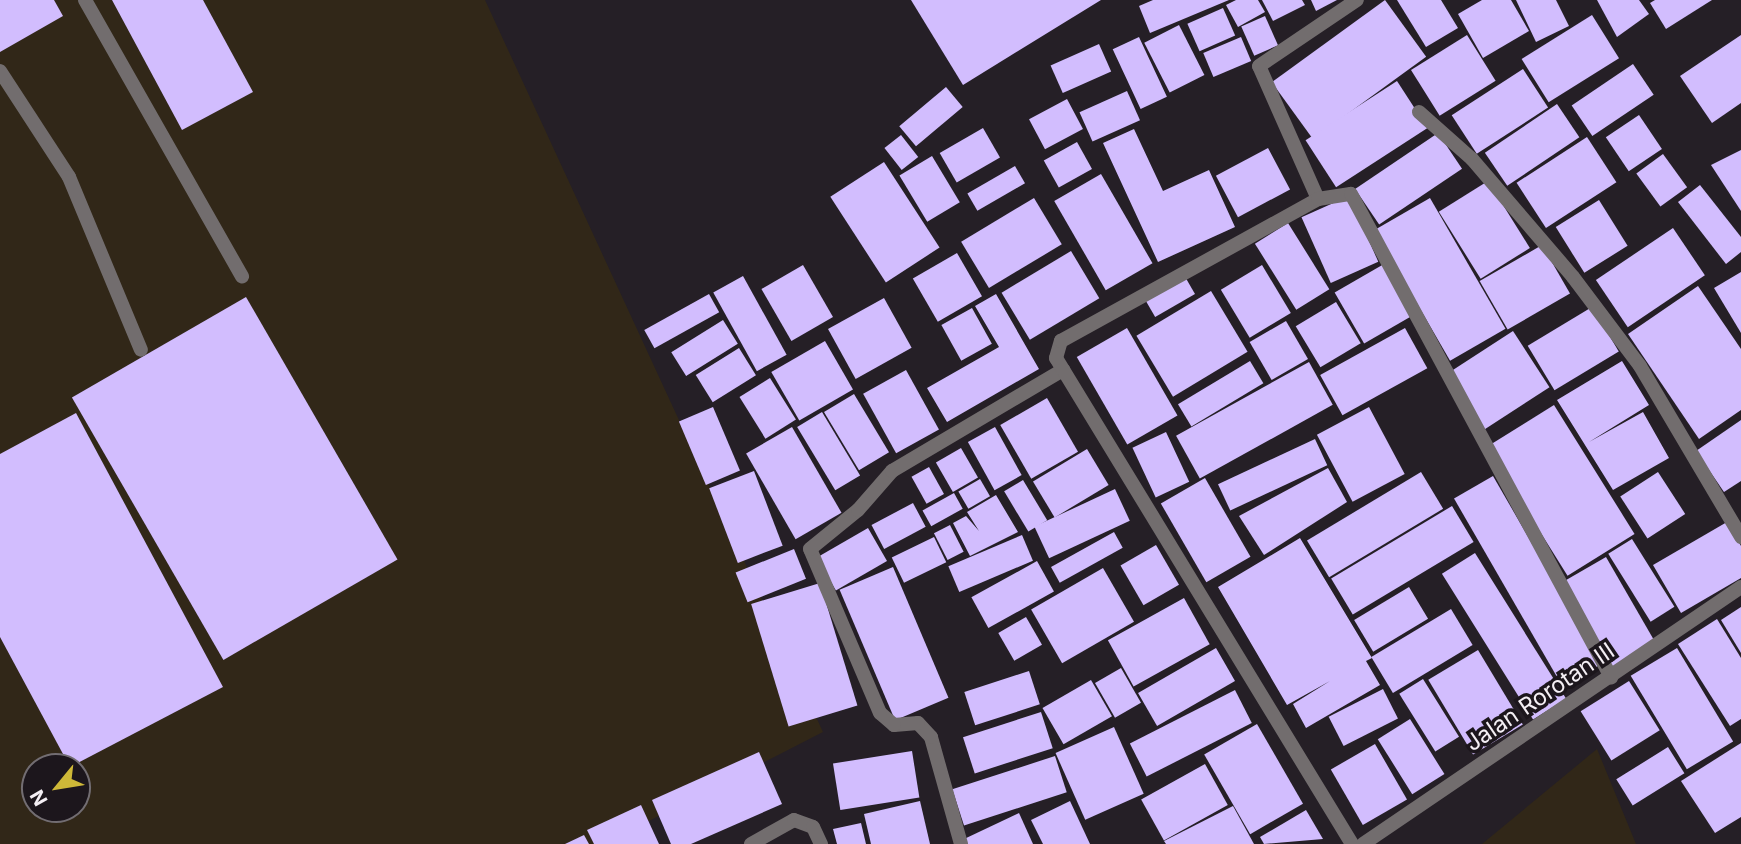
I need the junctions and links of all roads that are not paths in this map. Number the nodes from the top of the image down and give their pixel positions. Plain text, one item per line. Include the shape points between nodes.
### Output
1 (85, 0) edge
2 (1357, 0) edge
3 (0, 71) edge
4 (1419, 112) dead end
5 (1318, 199) junction
6 (242, 276) dead end
7 (141, 350) dead end
8 (1063, 370) junction
9 (1741, 537) edge
10 (1741, 587) edge
11 (1611, 677) junction
12 (751, 844) edge
13 (821, 844) edge
14 (961, 844) edge
15 (1352, 844) edge
16 (1363, 844) edge

1 - 6 street
2 - 5 street via 1259,66
3 - 7 street via 69,177
4 - 9 street via 1472,159 1573,277 1640,366
5 - 8 street via 1061,341 1054,351
5 - 11 street via 1345,191 1356,200 1482,446
8 - 14 street via 892,471 858,510 810,549 880,713 894,725 918,723 931,737
8 - 15 street
10 - 11 street, Jalan Rorotan III
11 - 16 street, Jalan Rorotan III
12 - 13 street via 794,820 813,827

